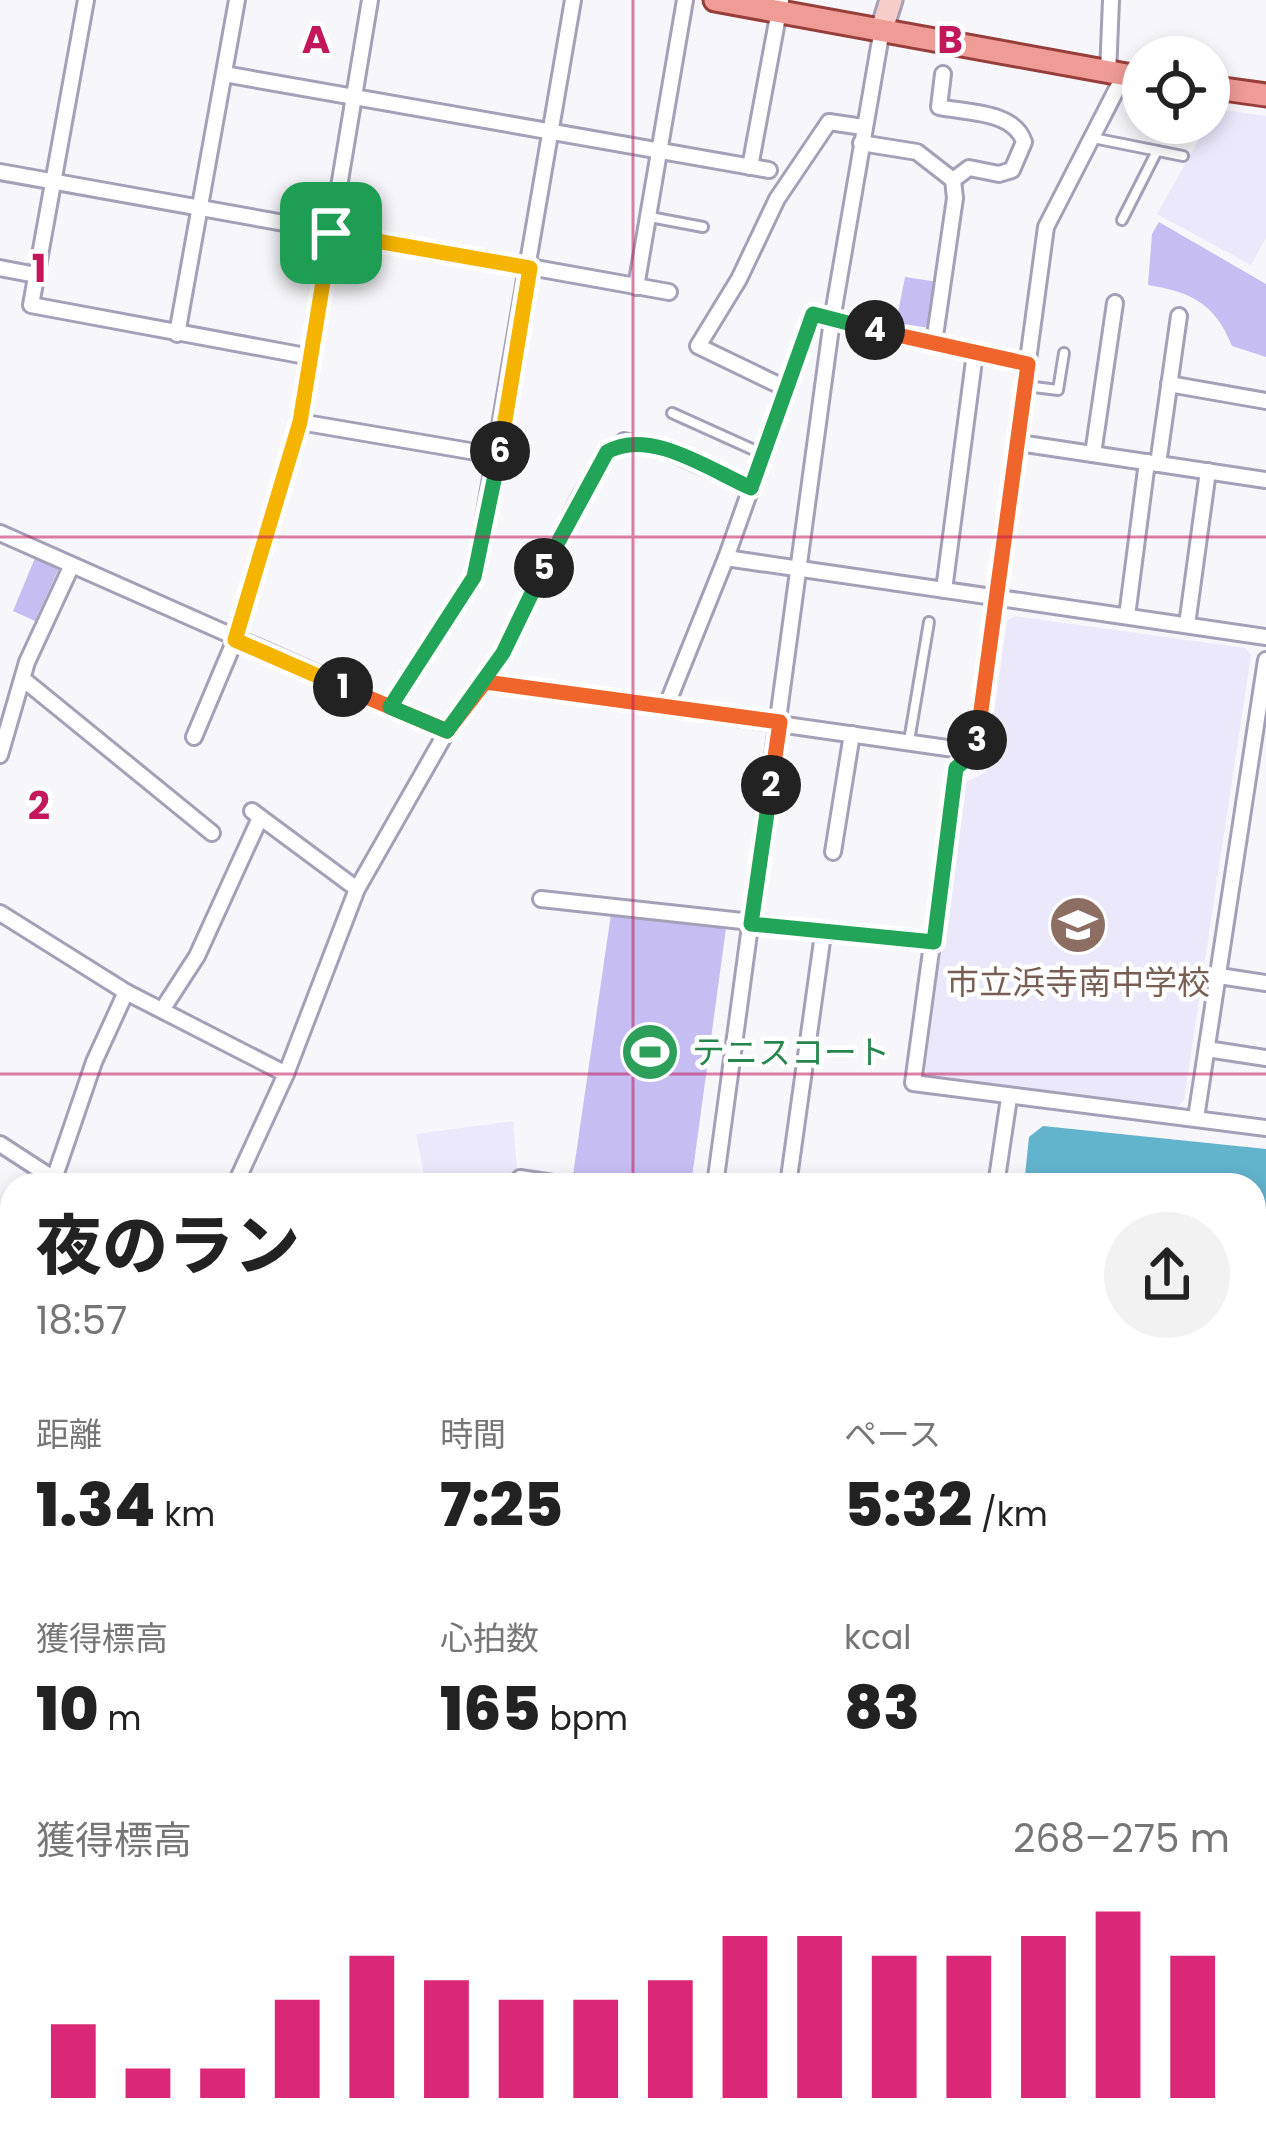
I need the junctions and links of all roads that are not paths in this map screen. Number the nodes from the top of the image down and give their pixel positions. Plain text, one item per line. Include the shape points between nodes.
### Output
1 (86, 0) edge
2 (237, 0) edge
3 (370, 0) edge
4 (573, 0) edge
5 (685, 0) edge
6 (716, 0) edge
7 (890, 0) edge
8 (1112, 0) edge
9 (780, 5) edge
10 (882, 28) junction
11 (1122, 58) edge
12 (224, 74) junction
13 (944, 74) dead end
14 (1122, 75) edge
15 (1122, 82) edge
16 (1230, 90) edge
17 (1266, 95) edge
18 (354, 98) junction
19 (551, 132) junction
20 (862, 135) junction
21 (1093, 138) junction
22 (1157, 151) junction
23 (660, 152) junction
24 (1183, 156) dead end
25 (750, 167) junction
26 (769, 170) dead end
27 (0, 172) edge
28 (953, 180) junction
29 (52, 182) junction
30 (200, 208) junction
31 (648, 217) junction
32 (1122, 220) dead end
33 (703, 226) dead end
34 (331, 233) junction
35 (0, 268) edge
36 (530, 268) junction
37 (36, 275) junction
38 (636, 286) junction
39 (669, 292) dead end
40 (1115, 303) dead end
41 (1179, 316) dead end
42 (832, 320) junction
43 (177, 334) junction
44 (934, 343) junction
45 (975, 352) junction
46 (1064, 353) dead end
47 (311, 357) junction
48 (1028, 364) junction
49 (1169, 384) junction
50 (1026, 386) junction
51 (787, 389) junction
52 (1266, 400) edge
53 (672, 413) dead end
54 (300, 422) junction
55 (624, 441) joint
56 (1019, 443) junction
57 (764, 454) junction
58 (1093, 454) junction
59 (499, 456) junction
60 (1152, 463) junction
61 (1208, 471) junction
62 (1266, 480) edge
63 (751, 488) junction
64 (0, 533) edge
65 (726, 558) junction
66 (71, 567) junction
67 (800, 569) junction
68 (944, 590) junction
69 (997, 597) junction
70 (1127, 616) junction
71 (928, 622) dead end
72 (1187, 625) junction
73 (1266, 637) edge
74 (235, 640) junction
75 (1266, 660) edge
76 (23, 679) junction
77 (485, 682) junction
78 (390, 707) junction
79 (665, 707) junction
80 (780, 722) junction
81 (447, 731) junction
82 (852, 734) junction
83 (194, 737) dead end
84 (909, 741) junction
85 (975, 752) junction
86 (0, 755) edge
87 (1250, 772) junction
88 (1266, 774) edge
89 (212, 833) dead end
90 (833, 852) dead end
91 (357, 889) junction
92 (541, 898) dead end
93 (0, 913) edge
94 (751, 924) junction
95 (823, 934) junction
96 (934, 942) junction
97 (1219, 976) junction
98 (1266, 983) edge
99 (126, 992) junction
100 (162, 1010) junction
101 (1207, 1049) junction
102 (1266, 1058) edge
103 (286, 1073) junction
104 (1009, 1097) junction
105 (1196, 1118) junction
106 (1266, 1128) edge
107 (0, 1144) edge
108 (45, 1173) edge
109 (56, 1173) edge
110 (240, 1173) edge
111 (717, 1173) edge
112 (790, 1173) edge
113 (998, 1173) edge

1 - 29 street
2 - 12 street
3 - 18 street
4 - 19 street
5 - 23 street
6 - 9 main road
7 - 10 street
8 - 11 street
9 - 10 main road
9 - 25 street
10 - 14 main road
10 - 20 street
12 - 18 street
12 - 30 street
13 - 28 street via 939,107 1007,120 1024,142 1012,170 969,168
15 - 21 street
16 - 17 main road
18 - 19 street
18 - 34 street
19 - 23 street
19 - 36 street
20 - 28 street via 917,152
20 - 42 street
20 - 51 street via 829,122 777,199 698,346
21 - 22 lane
21 - 48 street via 1046,227
22 - 24 lane
22 - 32 lane
23 - 25 street
23 - 31 street
25 - 26 street
27 - 29 street
28 - 44 street
29 - 30 street
29 - 37 street
30 - 34 street
30 - 43 street
31 - 33 lane
31 - 38 street
34 - 36 street
34 - 47 street
35 - 37 street
36 - 38 street
36 - 59 street
37 - 43 street via 31,305
38 - 39 street
40 - 58 street
41 - 49 street
42 - 44 street
42 - 51 street via 813,314
42 - 67 street
43 - 47 street
44 - 45 street
45 - 48 street
45 - 68 street
46 - 50 lane via 1058,390
47 - 54 street
48 - 50 street
49 - 52 street
49 - 60 street
50 - 56 street
51 - 57 street
53 - 57 lane
54 - 59 street
54 - 74 street
55 - 63 street via 661,448
55 - 77 lane via 607,452 577,502
56 - 58 street
56 - 69 street
57 - 63 street
58 - 60 street
59 - 78 street via 474,577
60 - 61 street
60 - 70 street
61 - 62 street
61 - 72 street
63 - 65 street
64 - 66 street
65 - 67 street
65 - 79 street
66 - 74 street
66 - 76 street
67 - 68 street
67 - 80 street
68 - 69 street
69 - 70 street
69 - 85 street
70 - 72 street
71 - 84 lane
72 - 73 street
74 - 78 street
74 - 83 street
75 - 87 street
76 - 86 street
76 - 89 street
77 - 79 street
77 - 81 lane
78 - 81 street
79 - 80 street
80 - 82 street
80 - 94 street
81 - 91 street
82 - 84 street
82 - 90 street
84 - 85 street
85 - 96 street via 956,768
87 - 88 street
87 - 97 street
91 - 100 street via 256,814 207,935
91 - 103 street
92 - 94 street
93 - 99 street
94 - 95 street
94 - 111 street
95 - 96 street
95 - 112 street
96 - 104 street via 913,1083
97 - 98 street
97 - 101 street
99 - 100 street
99 - 109 street
100 - 103 street
101 - 102 street
101 - 105 street
103 - 110 street
104 - 105 street
104 - 113 street
105 - 106 street
107 - 108 street

